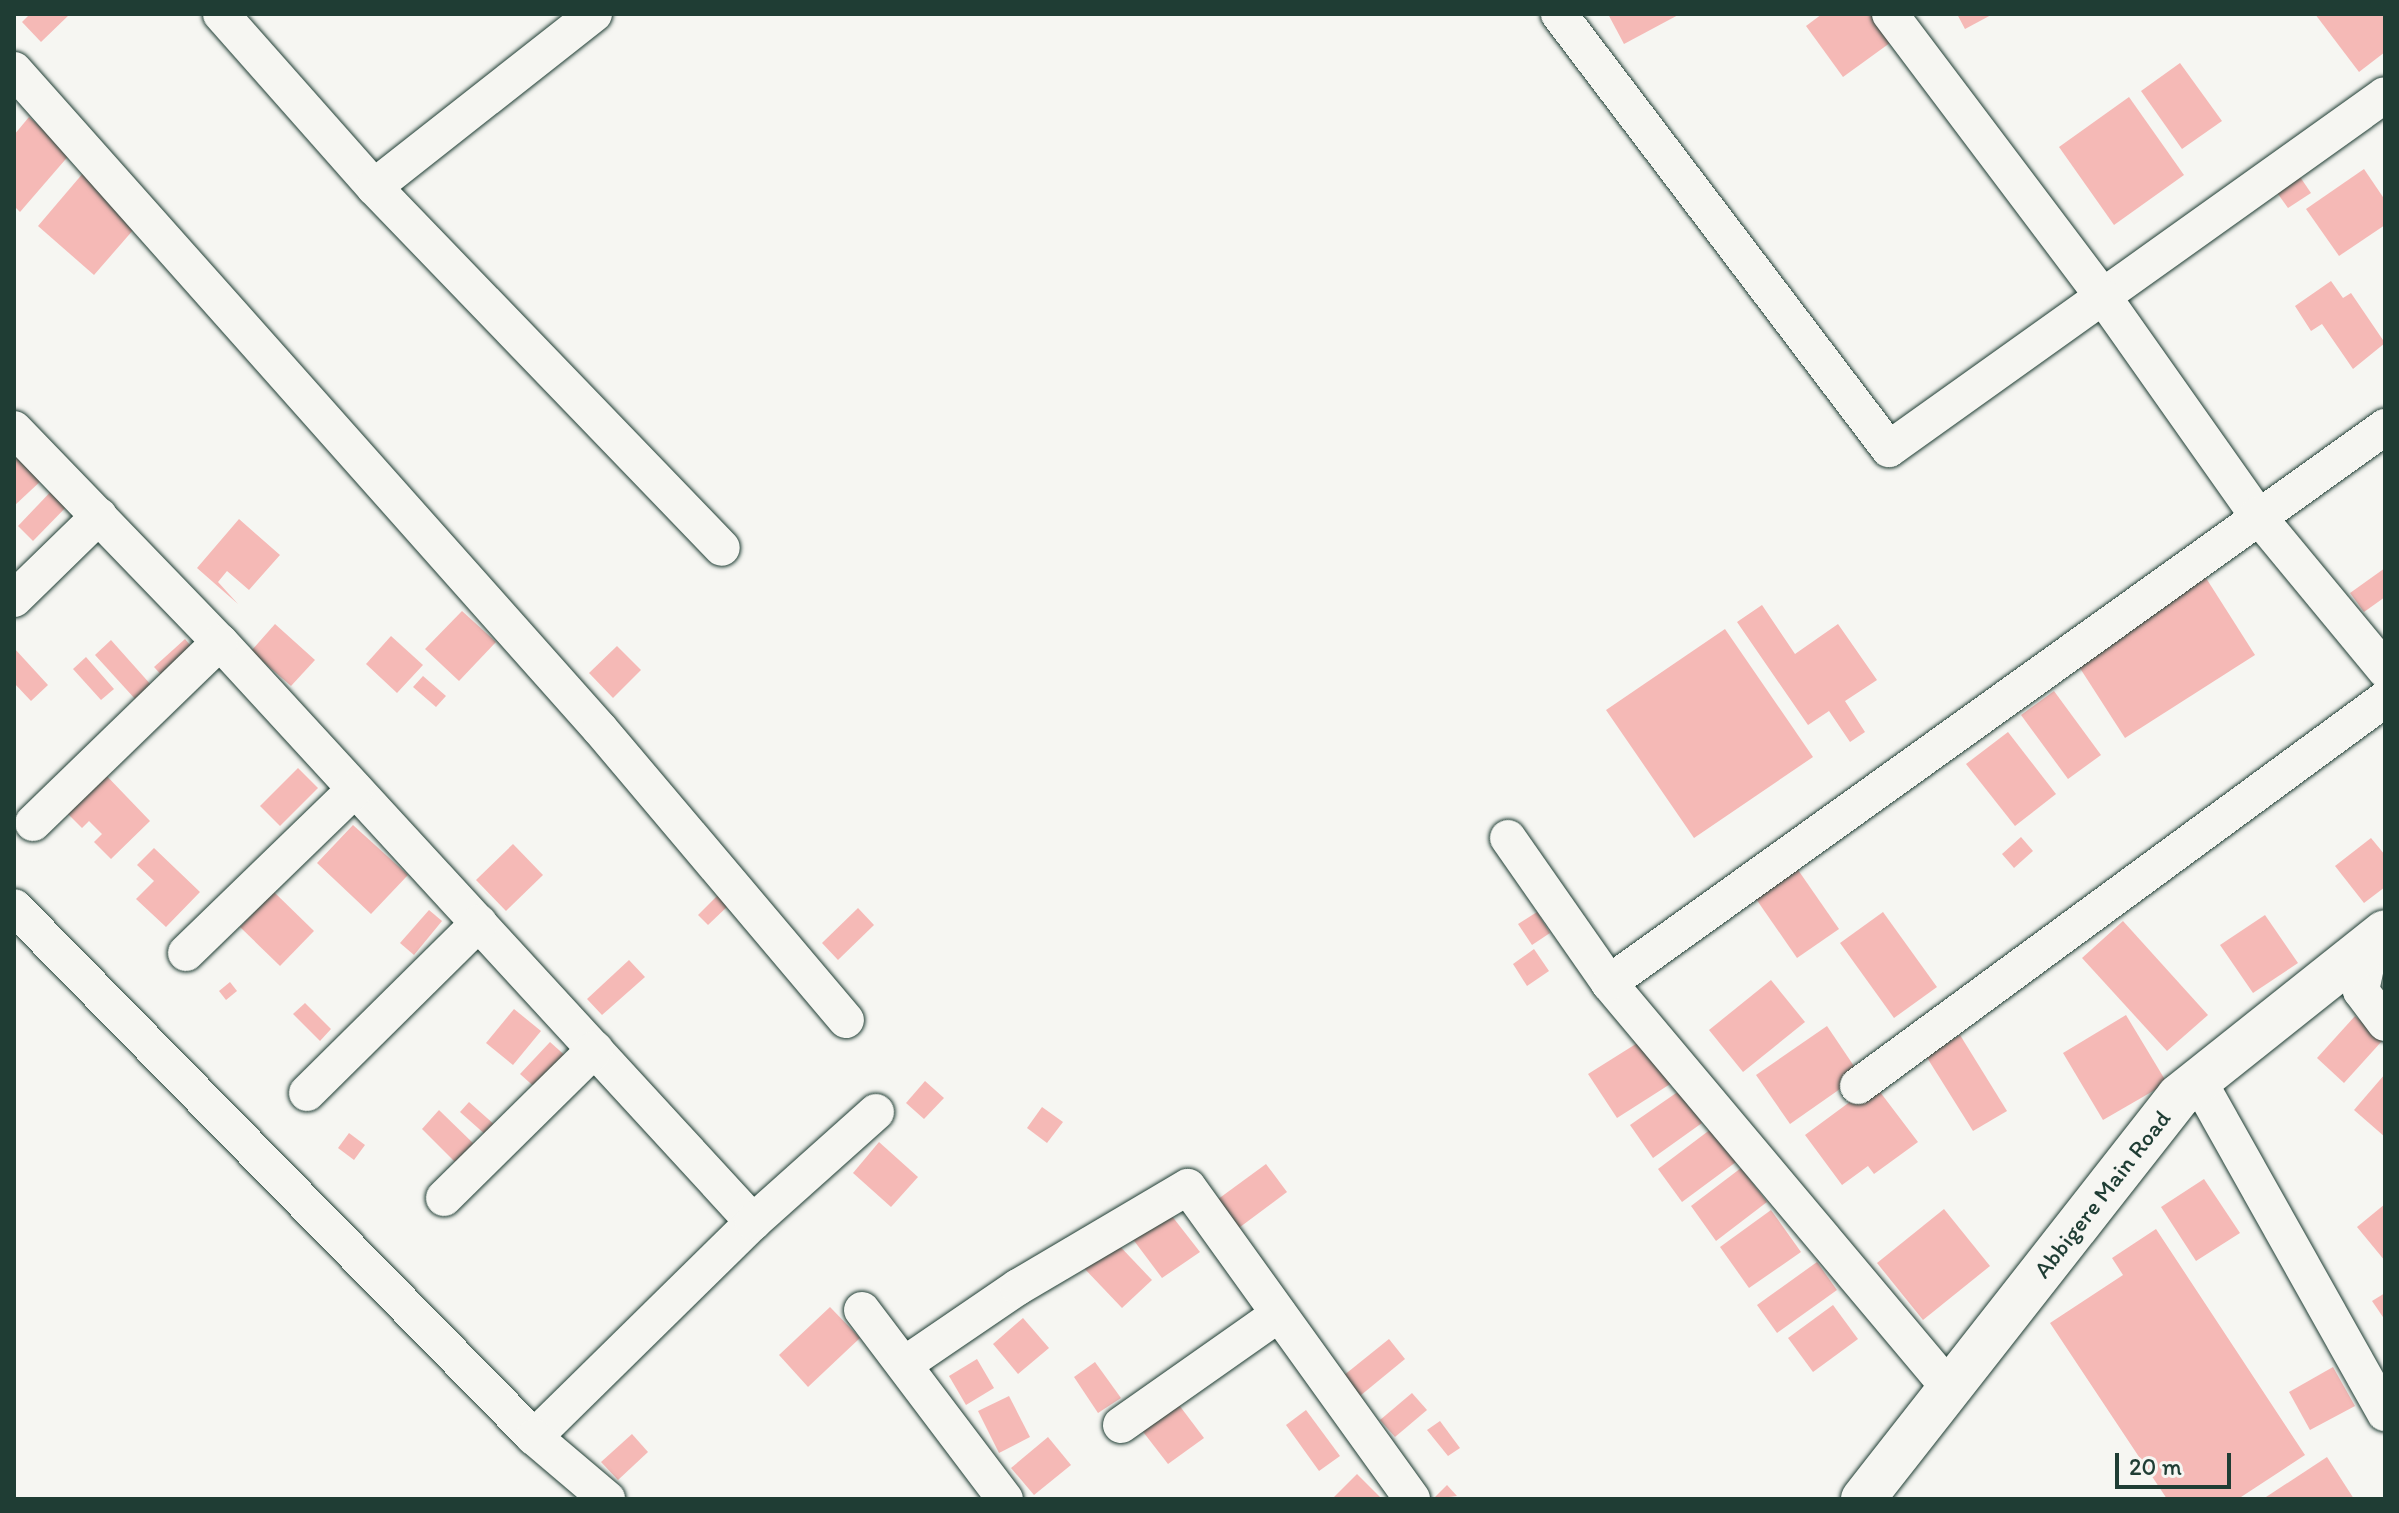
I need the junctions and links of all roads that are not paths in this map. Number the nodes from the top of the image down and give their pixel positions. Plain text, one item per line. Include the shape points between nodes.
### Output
1 (221, 14) edge
2 (594, 14) edge
3 (1559, 14) edge
4 (1890, 14) edge
5 (14, 70) edge
6 (2385, 95) edge
7 (374, 187) junction
8 (2104, 298) junction
9 (2385, 427) edge
10 (14, 429) edge
11 (2257, 515) junction
12 (99, 516) junction
13 (722, 548) dead end
14 (14, 599) edge
15 (220, 642) junction
16 (2385, 670) edge
17 (2385, 699) edge
18 (355, 789) junction
19 (33, 823) dead end
20 (1508, 838) dead end
21 (14, 907) edge
22 (479, 923) junction
23 (2378, 937) edge
24 (186, 953) dead end
25 (1609, 983) junction
26 (846, 1020) dead end
27 (2385, 1023) edge
28 (595, 1049) junction
29 (2198, 1080) junction
30 (1858, 1086) dead end
31 (307, 1093) dead end
32 (876, 1112) dead end
33 (444, 1198) dead end
34 (753, 1222) junction
35 (862, 1310) dead end
36 (1279, 1314) junction
37 (905, 1364) junction
38 (1950, 1389) junction
39 (2385, 1413) edge
40 (1121, 1425) dead end
41 (534, 1437) junction
42 (607, 1499) edge
43 (1005, 1499) edge
44 (1412, 1499) edge
45 (1863, 1499) edge

1 - 7 street
2 - 7 street
3 - 8 street via 1889,449
4 - 8 street
5 - 26 street via 600,729
6 - 8 street
7 - 13 street
8 - 11 street
9 - 11 street
10 - 12 street
11 - 16 street
11 - 25 street
12 - 14 street
12 - 15 street
15 - 18 street
15 - 19 street
17 - 30 street
18 - 22 street
18 - 24 street
20 - 25 street
21 - 41 street
22 - 28 street
22 - 31 street
23 - 27 street via 2361,991
23 - 29 main road, Abbigere Main Road
25 - 38 street
28 - 33 street
28 - 34 street
29 - 38 main road, Abbigere Main Road via 2179,1096
29 - 39 street
32 - 34 street
34 - 41 street
35 - 37 street
36 - 37 street via 1188,1187 1018,1287
36 - 40 street
36 - 44 street
37 - 43 street
38 - 45 main road, Abbigere Main Road
41 - 42 street

